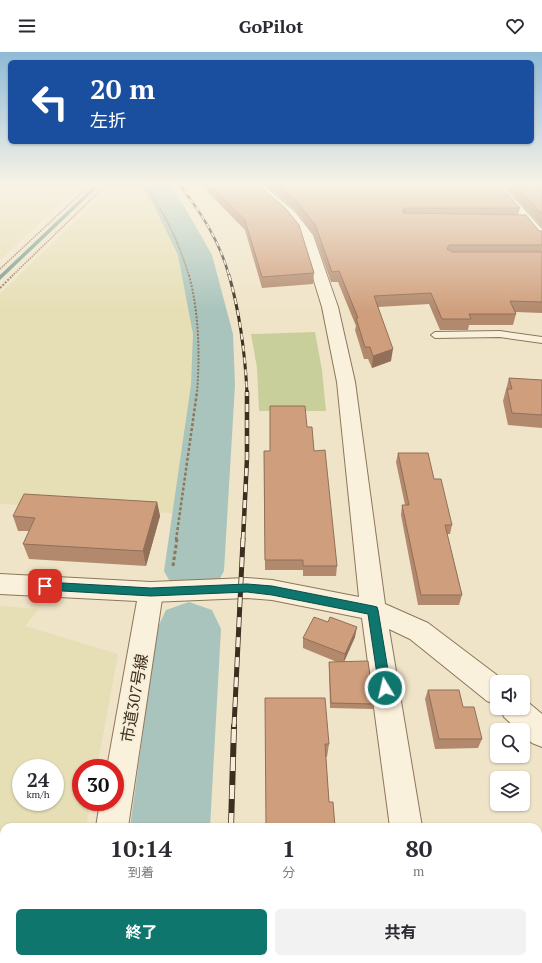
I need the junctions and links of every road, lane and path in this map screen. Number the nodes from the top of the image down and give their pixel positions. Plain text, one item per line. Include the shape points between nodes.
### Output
1 (47, 226) edge
2 (64, 226) edge
3 (172, 226) edge
4 (299, 226) edge
5 (529, 226) edge
6 (541, 235) edge
7 (0, 269) edge
8 (0, 288) edge
9 (435, 335) dead end
10 (542, 340) edge
11 (0, 584) edge
12 (160, 592) junction
13 (373, 610) junction
14 (490, 686) edge
15 (522, 715) edge
16 (542, 733) edge
17 (113, 823) edge
18 (405, 823) edge

1 - 7 path
2 - 8 path
3 - 12 path via 187,266 195,307 199,342 198,384
4 - 13 street via 306,235 330,307 346,382
5 - 6 street
9 - 10 lane via 500,334
11 - 12 street
12 - 13 street via 247,588 272,590
12 - 17 street, 市道307号線
13 - 14 street via 418,632
13 - 18 street
15 - 16 street

